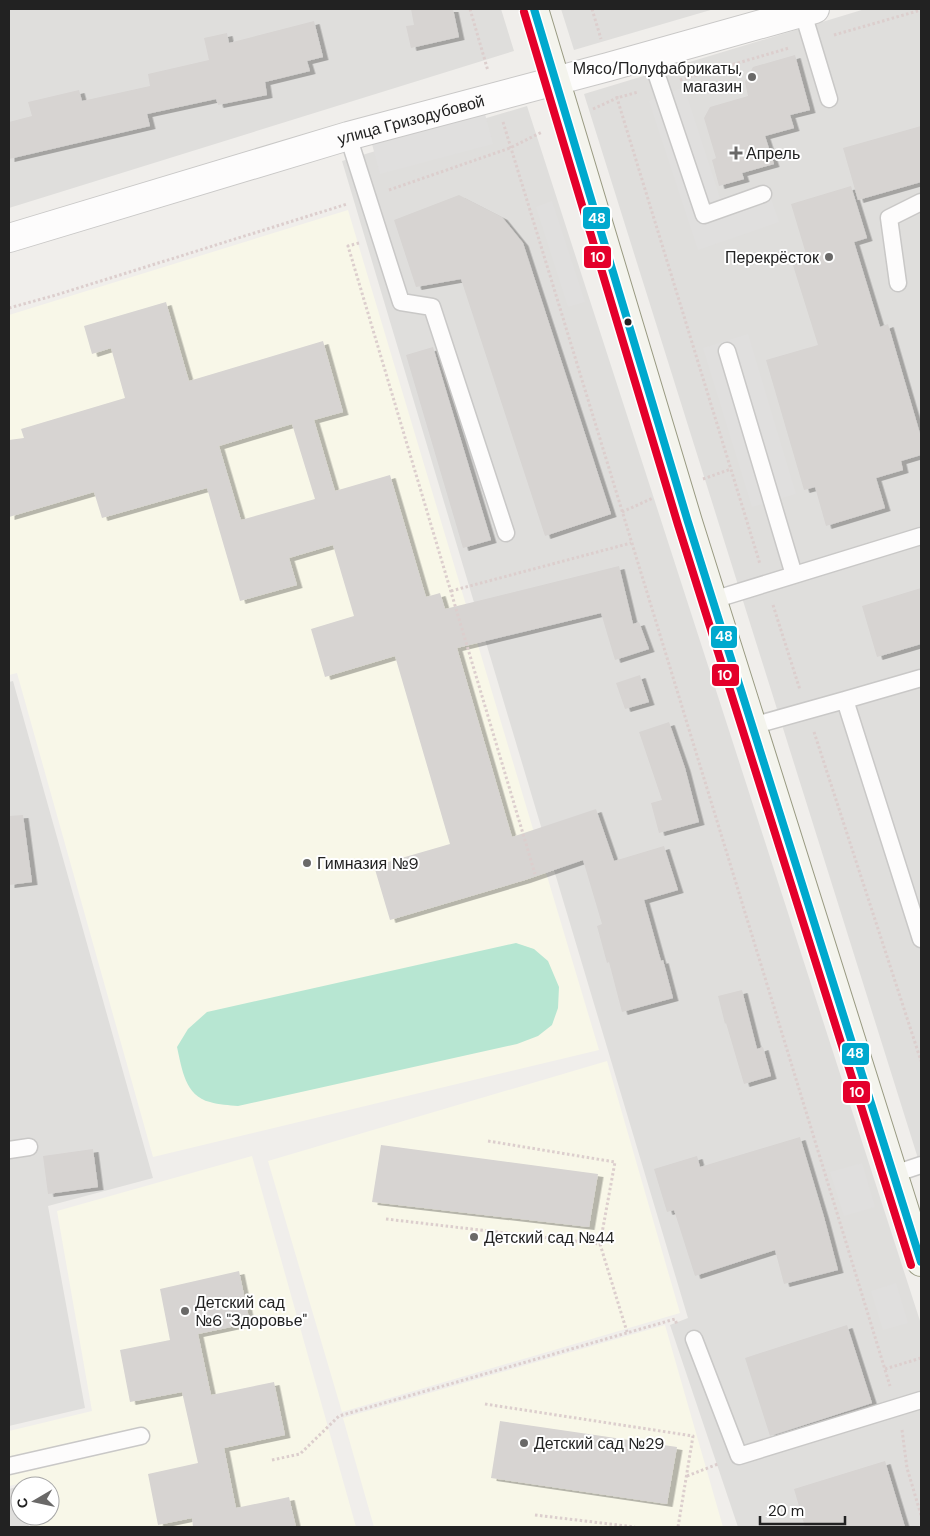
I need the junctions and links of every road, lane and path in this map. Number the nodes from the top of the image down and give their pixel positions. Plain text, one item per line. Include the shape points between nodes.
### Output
1 (470, 9) edge
2 (534, 9) edge
3 (921, 10) edge
4 (809, 11) edge
5 (811, 42) junction
6 (650, 55) junction
7 (556, 80) junction
8 (660, 86) junction
9 (496, 96) junction
10 (617, 98) junction
11 (828, 99) dead end
12 (567, 120) junction
13 (348, 136) junction
14 (510, 148) junction
15 (763, 194) dead end
16 (367, 198) junction
17 (921, 202) edge
18 (380, 237) junction
19 (9, 238) edge
20 (898, 284) dead end
21 (9, 308) edge
22 (727, 351) dead end
23 (506, 533) dead end
24 (921, 536) edge
25 (631, 544) junction
26 (794, 575) junction
27 (766, 584) junction
28 (451, 591) junction
29 (713, 600) junction
30 (921, 678) edge
31 (845, 700) junction
32 (807, 711) junction
33 (752, 726) junction
34 (535, 874) dead end
35 (921, 939) edge
36 (921, 1061) edge
37 (488, 1141) dead end
38 (29, 1147) dead end
39 (9, 1150) edge
40 (921, 1165) edge
41 (894, 1174) junction
42 (386, 1219) dead end
43 (600, 1244) junction
44 (921, 1262) edge
45 (674, 1319) dead end
46 (627, 1333) junction
47 (694, 1339) dead end
48 (921, 1358) edge
49 (885, 1370) junction
50 (921, 1400) edge
51 (485, 1404) dead end
52 (898, 1408) junction
53 (141, 1436) dead end
54 (739, 1456) junction
55 (272, 1460) dead end
56 (9, 1466) edge
57 (686, 1476) junction
58 (535, 1515) dead end
59 (921, 1515) edge
60 (635, 1527) edge
61 (678, 1527) edge

1 - 9 path
2 - 7 main road
3 - 5 path
4 - 5 lane
4 - 6 street, улица Гризодубовой
5 - 8 path
5 - 11 lane
6 - 7 street, улица Гризодубовой
6 - 8 lane
7 - 9 street, улица Гризодубовой
7 - 12 main road
8 - 10 path
8 - 15 lane via 704,215
9 - 13 street, улица Гризодубовой
9 - 14 path
10 - 12 path
10 - 27 path
12 - 14 path
12 - 29 main road
13 - 16 lane
13 - 19 street, улица Гризодубовой
14 - 16 path
14 - 25 path
16 - 18 lane
16 - 21 path
17 - 20 lane via 889,218
18 - 23 lane via 401,302 432,306
18 - 28 path via 348,246
22 - 26 lane
24 - 26 lane
25 - 28 path
25 - 49 path
26 - 27 lane
27 - 29 lane
27 - 32 path
28 - 34 path
29 - 33 main road
30 - 31 lane
31 - 32 lane
31 - 35 lane
32 - 33 lane
32 - 36 path
33 - 41 main road
37 - 43 path via 615,1162
38 - 39 lane
40 - 41 lane
41 - 44 main road
42 - 43 path
43 - 46 path
45 - 46 path
46 - 55 path via 339,1416 300,1454
47 - 54 lane
48 - 49 path
49 - 52 path
50 - 52 lane
51 - 57 path via 693,1436
52 - 54 lane
52 - 59 path via 908,1468
53 - 56 lane
54 - 57 path
57 - 61 path
58 - 60 path

